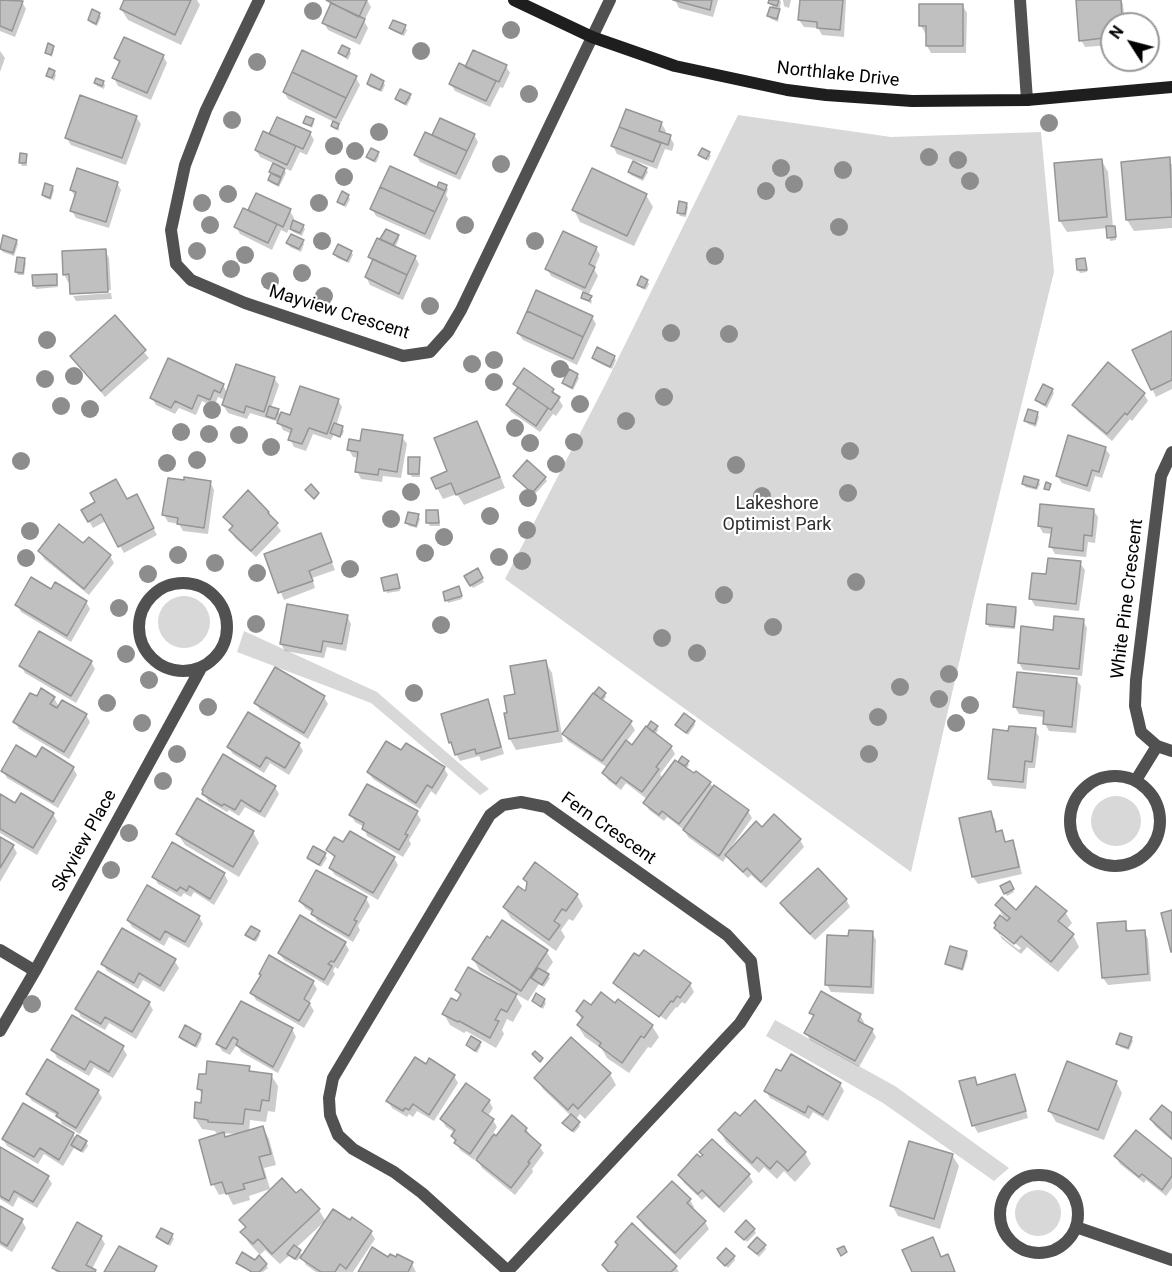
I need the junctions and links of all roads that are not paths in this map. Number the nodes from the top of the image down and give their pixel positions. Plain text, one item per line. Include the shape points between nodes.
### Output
1 (259, 0) edge
2 (514, 0) edge
3 (610, 0) edge
4 (1020, 0) edge
5 (592, 36) junction
6 (1172, 87) edge
7 (1027, 100) junction
8 (1172, 452) edge
9 (201, 668) junction
10 (1157, 746) junction
11 (1172, 751) edge
12 (1136, 780) junction
13 (0, 950) edge
14 (35, 971) junction
15 (0, 1031) edge
16 (1076, 1227) junction
17 (1172, 1260) edge
18 (507, 1271) edge

1 - 5 street, Mayview Crescent via 184,165 171,230 176,264 191,280 235,298 403,356 430,352 461,310
2 - 5 street, Northlake Drive
3 - 5 street, Mayview Crescent
4 - 7 street
5 - 7 street, Northlake Drive via 675,66 787,90 912,101
6 - 7 street, Northlake Drive
8 - 10 street, White Pine Crescent via 1161,476 1136,680 1141,732
9 - 9 street, Skyview Place via 183,672 153,661 138,634 142,608 155,592 169,584 203,586 223,607 227,622 223,647
9 - 14 street, Skyview Place
10 - 11 street
10 - 12 street
12 - 12 street via 1104,777 1078,795 1072,807 1072,836 1091,859 1119,866 1145,855 1155,843 1160,830 1158,808 1148,789
13 - 14 street
14 - 15 street, Skyview Place
16 - 16 street via 1077,1203 1063,1183 1052,1177 1028,1176 1007,1191 1000,1216 1003,1229 1010,1240 1027,1251 1047,1252 1059,1247
16 - 17 street
18 - 18 street, Fern Crescent via 740,1023 756,998 751,961 727,935 546,807 521,802 503,805 490,814 333,1078 329,1098 330,1115 338,1135 422,1193

